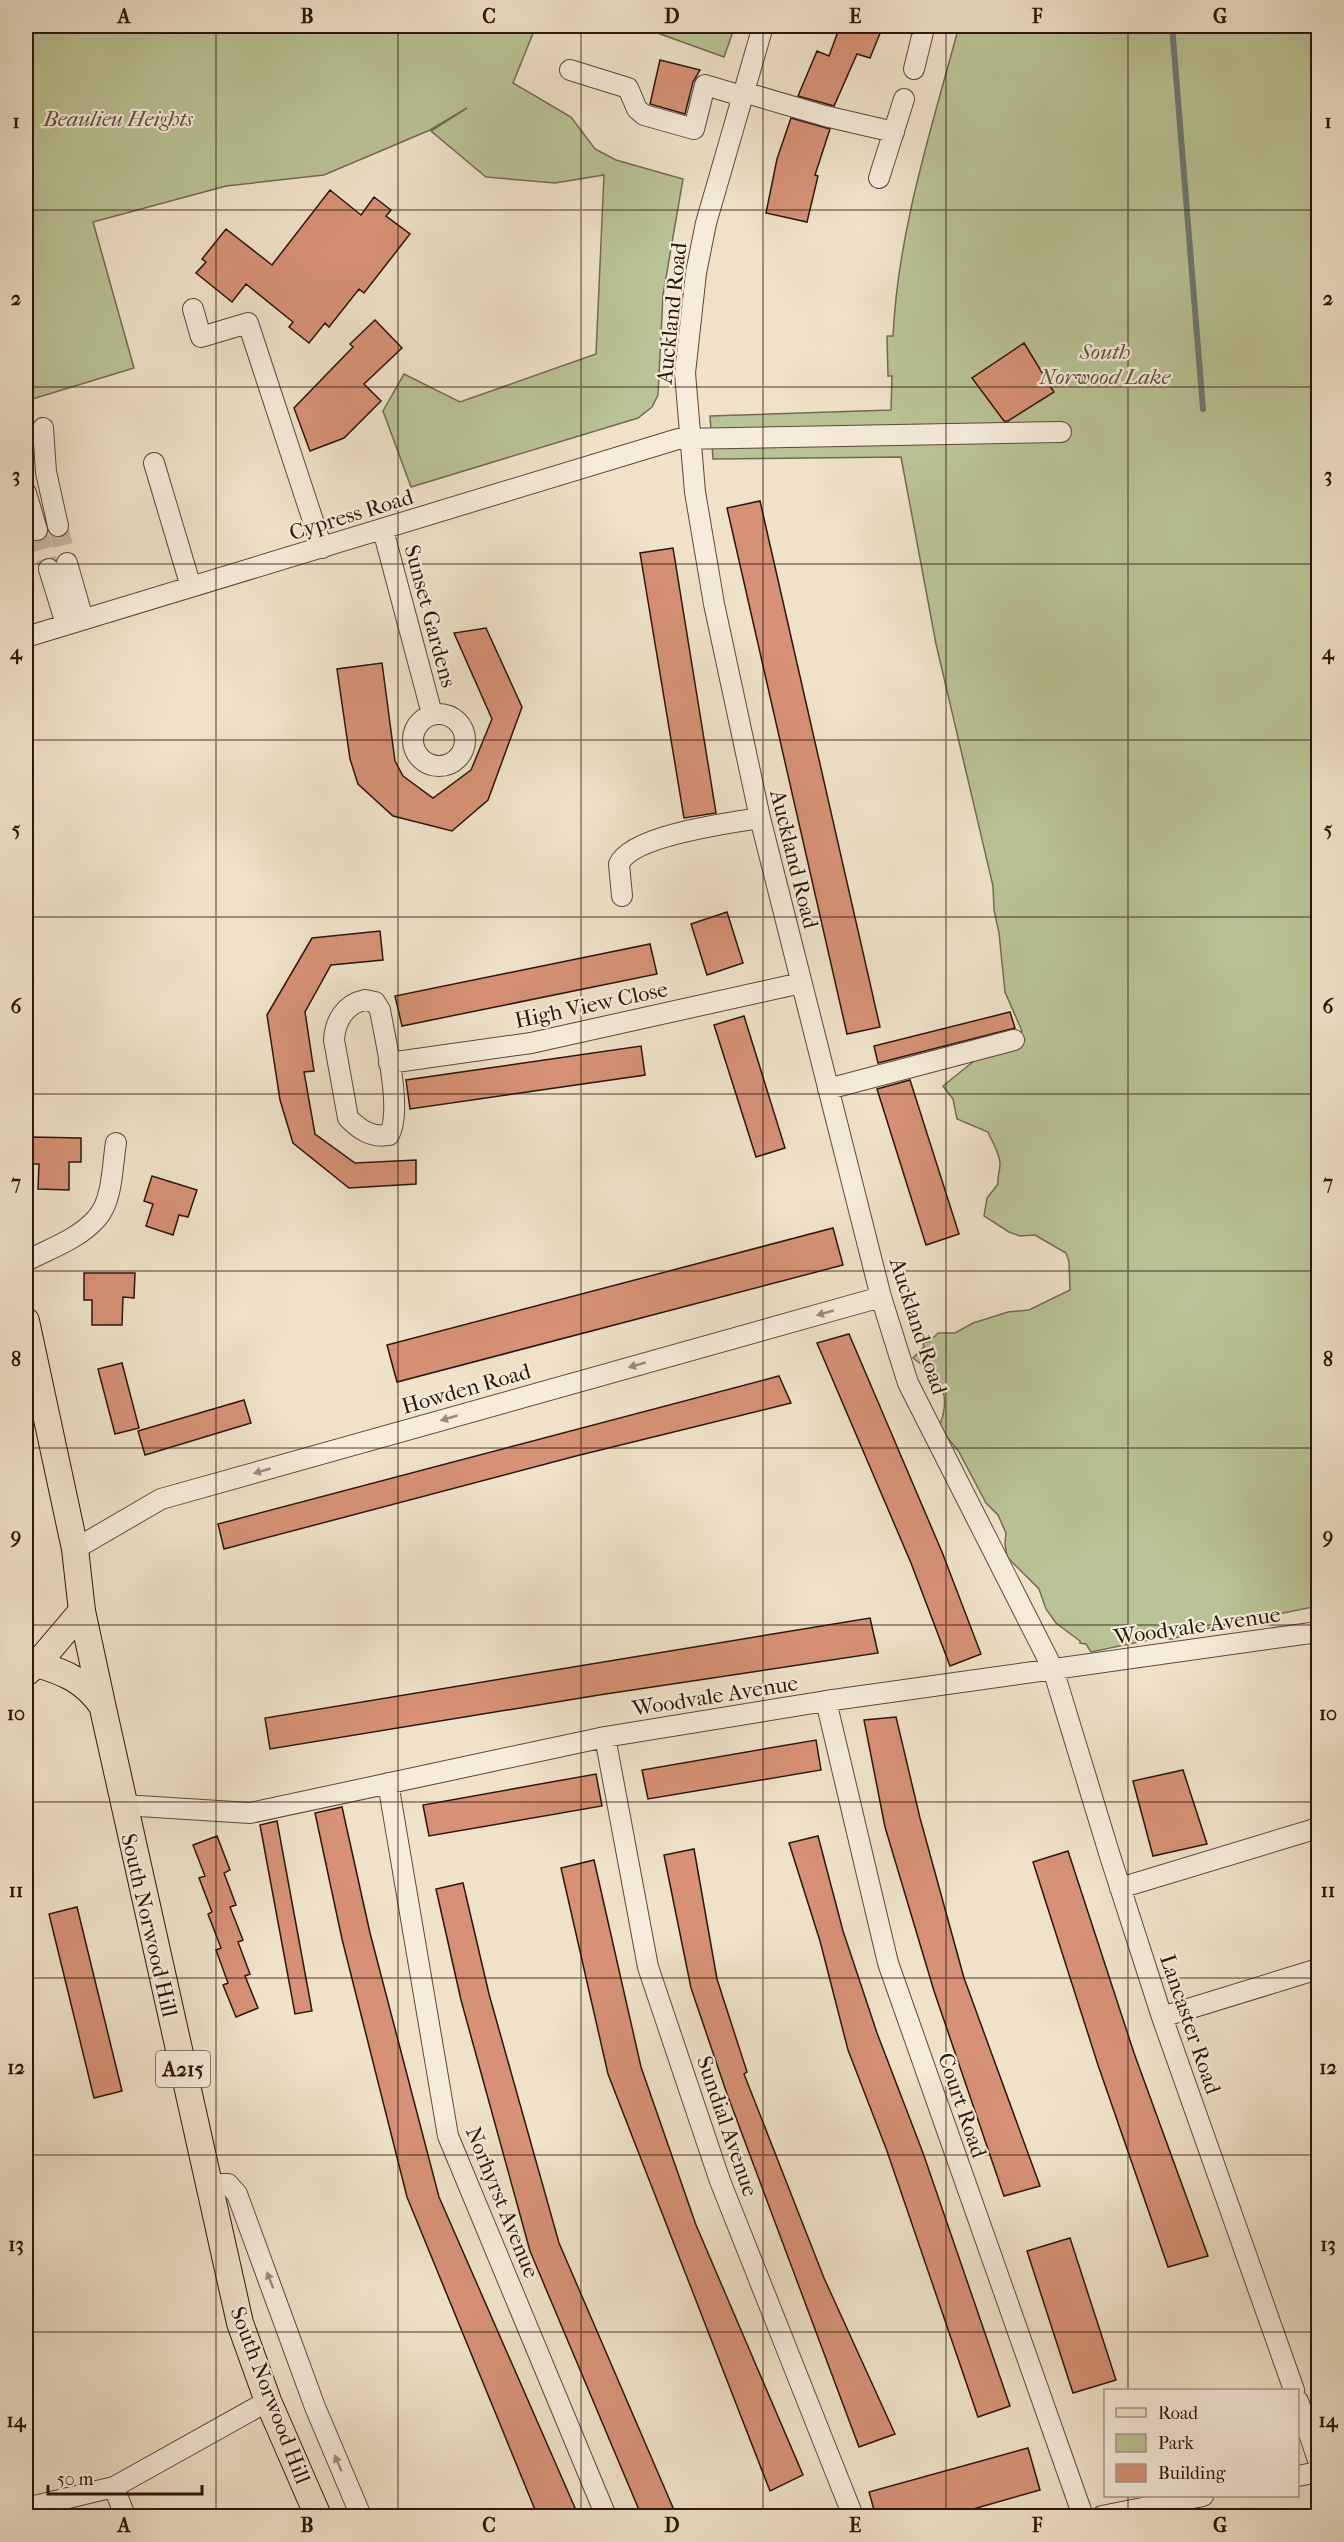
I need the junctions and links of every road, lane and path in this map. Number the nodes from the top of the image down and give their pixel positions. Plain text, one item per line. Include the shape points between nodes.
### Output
1 (763, 26) edge
2 (918, 26) edge
3 (914, 69) dead end
4 (570, 70) dead end
5 (743, 94) junction
6 (904, 99) dead end
7 (894, 132) junction
8 (879, 178) dead end
9 (193, 309) dead end
10 (43, 428) dead end
11 (1061, 432) dead end
12 (691, 439) junction
13 (154, 463) dead end
14 (26, 493) edge
15 (58, 526) tunnel mouth
16 (38, 530) tunnel mouth
17 (383, 530) junction
18 (322, 548) junction
19 (58, 566) tunnel mouth
20 (191, 587) junction
21 (75, 621) junction
22 (26, 637) edge
23 (432, 714) dead end
24 (760, 818) junction
25 (622, 896) dead end
26 (801, 983) junction
27 (1014, 1040) dead end
28 (389, 1063) junction
29 (828, 1089) junction
30 (116, 1143) dead end
31 (26, 1261) edge
32 (881, 1297) junction
33 (26, 1321) edge
34 (75, 1549) junction
35 (82, 1611) junction
36 (1318, 1632) edge
37 (31, 1668) edge
38 (1053, 1669) junction
39 (826, 1701) junction
40 (102, 1704) junction
41 (605, 1737) junction
42 (388, 1783) junction
43 (123, 1805) junction
44 (1318, 1828) edge
45 (1120, 1888) junction
46 (1318, 1969) edge
47 (1162, 2017) junction
48 (208, 2184) junction
49 (1293, 2389) edge
50 (268, 2401) junction
51 (1299, 2403) edge
52 (1318, 2460) edge
53 (1318, 2472) edge
54 (1299, 2476) edge
55 (114, 2487) junction
56 (1198, 2497) edge
57 (26, 2508) edge
58 (125, 2517) edge
59 (318, 2517) edge
60 (361, 2517) edge
61 (606, 2517) edge
62 (853, 2517) edge
63 (1083, 2517) edge
64 (1102, 2517) edge

1 - 5 street, Auckland Road
2 - 3 street via 924,28
4 - 5 street via 628,88 644,115 694,129 705,85
5 - 7 street
5 - 12 street, Auckland Road via 706,223 696,273 685,373
6 - 7 street
7 - 8 street
9 - 18 street via 201,337 248,323
10 - 15 street via 46,472
11 - 12 street, Cypress Road
12 - 17 street, Cypress Road via 678,439
12 - 24 street, Auckland Road via 695,492 714,604
13 - 20 street
14 - 16 street
17 - 18 street, Cypress Road
17 - 23 street, Sunset Gardens
18 - 20 street, Cypress Road
19 - 21 street
20 - 21 street, Cypress Road
21 - 22 street, Cypress Road
24 - 25 street via 671,836 639,847 619,864
24 - 26 street, Auckland Road
26 - 28 street, High View Close via 531,1042
26 - 29 street, Auckland Road
27 - 29 street
28 - 28 street via 394,1126 389,1135 368,1134 348,1118 334,1040 335,1028 353,1002 375,1002 380,1010
29 - 32 street, Auckland Road
30 - 31 street via 109,1188 98,1218 79,1234
32 -> 34 street, Howden Road via 161,1499
32 - 38 street, Auckland Road via 908,1383
33 - 34 main road, South Norwood Hill / A215
34 - 35 main road, South Norwood Hill / A215
35 - 37 main road
35 - 40 main road, South Norwood Hill / A215
36 - 38 street, Woodvale Avenue
37 - 40 main road via 60,1671 88,1686
38 - 39 street, Woodvale Avenue
38 - 45 street, Lancaster Road
39 - 41 street, Woodvale Avenue
39 - 63 street, Court Road via 888,1963
40 - 43 main road, South Norwood Hill / A215
41 - 42 street, Woodvale Avenue
41 - 62 street, Sundial Avenue via 648,1967 720,2181
42 - 43 street, Woodvale Avenue via 250,1813
42 - 61 street, Norhyrst Avenue via 448,2136
43 - 48 main road, South Norwood Hill / A215
44 - 45 street
45 - 47 street, Lancaster Road
46 - 47 street
47 - 49 street, Lancaster Road
48 - 50 main road, South Norwood Hill / A215 via 240,2323
60 -> 48 street via 315,2407 237,2193 228,2184
50 - 55 street
50 - 59 main road, South Norwood Hill / A215
51 - 52 street
53 - 54 street
55 - 57 street
55 - 58 street
56 - 64 street

